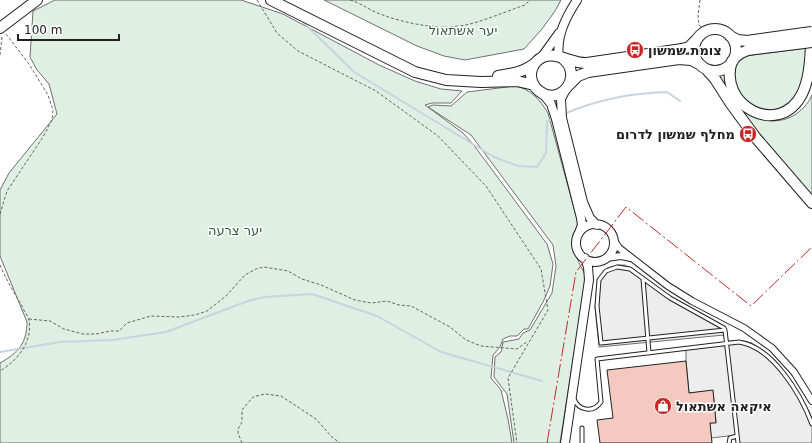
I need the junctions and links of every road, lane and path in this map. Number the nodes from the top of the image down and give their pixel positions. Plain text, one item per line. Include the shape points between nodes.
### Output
1 (37, 0) edge
2 (257, 0) edge
3 (271, 0) edge
4 (350, 0) edge
5 (530, 0) edge
6 (577, 0) edge
7 (700, 0) edge
8 (563, 26) junction
9 (2, 27) edge
10 (730, 36) junction
11 (809, 36) edge
12 (699, 37) junction
13 (0, 55) edge
14 (561, 58) junction
15 (733, 60) junction
16 (538, 61) junction
17 (392, 62) junction
18 (703, 67) junction
19 (534, 85) junction
20 (567, 88) junction
21 (543, 94) junction
22 (559, 115) junction
23 (812, 203) edge
24 (0, 214) edge
25 (597, 224) junction
26 (579, 233) junction
27 (613, 239) junction
28 (584, 258) junction
29 (633, 258) junction
30 (604, 259) junction
31 (0, 265) edge
32 (589, 280) junction
33 (643, 280) junction
34 (29, 319) junction
35 (724, 330) junction
36 (648, 338) junction
37 (530, 340) junction
38 (726, 344) junction
39 (649, 353) junction
40 (0, 371) edge
41 (573, 390) junction
42 (812, 401) edge
43 (812, 424) edge
44 (582, 428) dead end
45 (737, 436) junction
46 (242, 443) edge
47 (340, 443) edge
48 (517, 443) edge
49 (565, 443) edge
50 (582, 443) edge
51 (729, 443) edge
52 (738, 443) edge

1 - 9 highway
2 - 37 path via 277,33 298,51 376,90 438,136 486,186 541,268 548,310
3 - 17 highway
4 - 5 path via 359,2 379,14 413,23 442,26 470,24 525,5
6 - 8 street
7 - 12 path via 699,25 705,30
8 - 14 street via 558,48
8 - 16 street
9 - 13 path
9 - 24 path via 48,94 53,110 52,120 43,136 7,191
10 - 11 highway via 746,41
10 - 12 highway via 717,29 707,30
10 - 15 highway via 735,45
11 - 15 highway via 746,51
11 - 15 highway via 806,84 796,102 783,112 769,116 761,115 744,106 734,92 731,81
12 - 14 highway via 687,48 682,49 587,63
12 - 18 highway via 694,54
14 - 16 highway via 550,55
14 - 20 highway via 571,71
15 - 18 highway via 716,71
16 - 17 highway via 528,69 510,74 463,78 426,73
16 - 19 highway via 531,73
17 - 19 highway via 415,72 446,80 517,81
18 - 20 highway via 690,60 679,59 588,72 578,76
18 - 23 highway via 715,79 756,138
19 - 21 highway
20 - 21 highway via 555,95
20 - 22 street via 561,99
21 - 22 street
22 - 25 street via 583,202 590,218
22 - 26 street via 581,218
25 - 26 street via 586,227
25 - 27 street via 608,229
26 - 28 street via 577,247
27 - 29 street via 619,248
27 - 30 street via 613,248
28 - 30 street via 593,262
28 - 32 street
29 - 30 street via 621,256
29 - 42 street via 680,294 728,318 759,338 794,372
30 - 32 street via 596,266
31 - 34 path
32 - 41 street
33 - 35 lane
33 - 36 lane
33 - 36 lane via 626,268 617,267 606,271 599,280 596,306 601,343
34 - 37 path via 50,321 64,329 83,334 96,334 119,331 128,323 151,316 195,315 214,306 245,275 264,267 288,271 355,300 411,306 450,327 466,340 481,346 517,349
34 - 40 path via 27,342 9,366
35 - 36 lane
35 - 38 lane
36 - 39 lane
37 - 48 path via 508,378
38 - 39 lane
38 - 43 lane via 746,344 771,360 796,390
38 - 45 lane
39 - 41 lane via 597,359 601,398 596,407 589,410 581,408 575,401
41 - 49 street
44 - 50 lane
45 - 51 lane via 730,438
45 - 52 lane
46 - 47 path via 238,429 242,422 242,410 253,397 265,394 281,396 316,418

